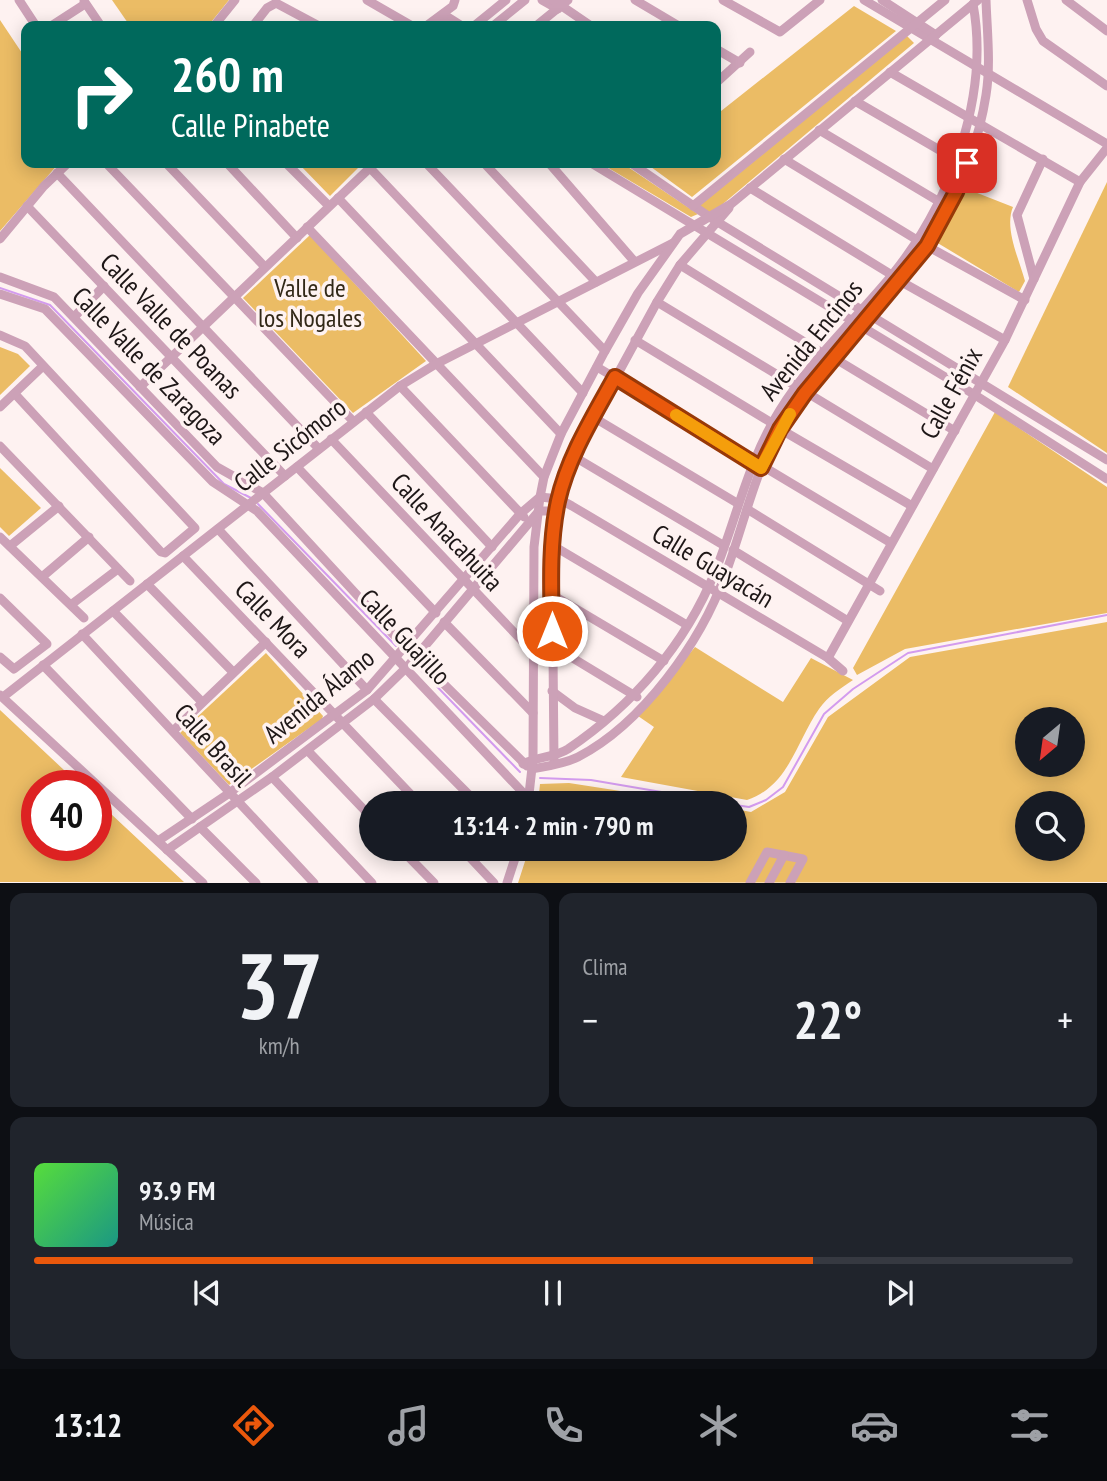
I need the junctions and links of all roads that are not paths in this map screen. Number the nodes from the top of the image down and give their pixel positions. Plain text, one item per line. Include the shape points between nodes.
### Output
1 (19, 0) edge
2 (235, 0) edge
3 (367, 0) edge
4 (455, 0) edge
5 (506, 0) edge
6 (525, 0) edge
7 (542, 0) edge
8 (635, 0) edge
9 (723, 0) edge
10 (802, 0) edge
11 (864, 0) edge
12 (882, 0) edge
13 (945, 0) edge
14 (986, 0) edge
15 (1027, 0) edge
16 (1066, 0) edge
17 (84, 2) edge
18 (975, 2) edge
19 (816, 3) edge
20 (561, 5) edge
21 (440, 16) junction
22 (33, 21) edge
23 (58, 21) edge
24 (97, 21) edge
25 (218, 21) edge
26 (257, 21) edge
27 (310, 21) edge
28 (403, 21) edge
29 (433, 21) edge
30 (445, 21) edge
31 (451, 21) edge
32 (480, 21) edge
33 (498, 21) edge
34 (542, 21) edge
35 (584, 21) edge
36 (670, 21) edge
37 (914, 24) junction
38 (1107, 32) edge
39 (931, 35) junction
40 (721, 51) edge
41 (750, 52) dead end
42 (740, 63) junction
43 (978, 66) junction
44 (890, 72) junction
45 (988, 72) junction
46 (721, 79) edge
47 (1107, 86) edge
48 (855, 101) junction
49 (970, 118) junction
50 (980, 122) junction
51 (819, 130) junction
52 (1107, 146) edge
53 (784, 159) junction
54 (955, 159) junction
55 (1043, 159) junction
56 (62, 168) edge
57 (111, 168) edge
58 (171, 168) edge
59 (232, 168) edge
60 (291, 168) edge
61 (369, 168) edge
62 (375, 168) edge
63 (437, 168) edge
64 (489, 168) edge
65 (553, 168) edge
66 (599, 168) edge
67 (638, 168) edge
68 (57, 173) junction
69 (1080, 182) junction
70 (750, 188) junction
71 (338, 198) junction
72 (938, 201) junction
73 (27, 206) junction
74 (329, 206) junction
75 (693, 206) junction
76 (677, 214) junction
77 (715, 220) junction
78 (696, 225) junction
79 (307, 227) junction
80 (709, 232) junction
81 (680, 234) junction
82 (296, 238) junction
83 (0, 239) edge
84 (917, 240) junction
85 (673, 243) junction
86 (927, 246) junction
87 (631, 263) junction
88 (680, 265) junction
89 (265, 267) junction
90 (0, 277) edge
91 (896, 278) junction
92 (1034, 279) junction
93 (646, 281) junction
94 (596, 282) junction
95 (104, 286) junction
96 (0, 293) edge
97 (234, 295) junction
98 (1025, 300) junction
99 (558, 302) junction
100 (657, 302) junction
101 (862, 309) junction
102 (871, 314) junction
103 (74, 317) junction
104 (853, 320) junction
105 (517, 323) junction
106 (203, 326) junction
107 (862, 326) junction
108 (0, 335) edge
109 (635, 340) junction
110 (1005, 340) junction
111 (477, 344) junction
112 (605, 351) junction
113 (824, 354) junction
114 (171, 357) junction
115 (834, 358) junction
116 (436, 364) junction
117 (43, 366) junction
118 (597, 367) junction
119 (615, 377) junction
120 (982, 382) junction
121 (400, 386) junction
122 (140, 387) junction
123 (795, 387) junction
124 (583, 393) junction
125 (805, 393) junction
126 (15, 394) junction
127 (975, 395) junction
128 (0, 407) edge
129 (366, 412) junction
130 (593, 417) junction
131 (353, 421) junction
132 (776, 426) junction
133 (954, 431) junction
134 (561, 433) junction
135 (331, 439) junction
136 (0, 446) edge
137 (319, 449) junction
138 (573, 456) junction
139 (1107, 460) edge
140 (752, 462) junction
141 (297, 467) junction
142 (761, 468) junction
143 (933, 469) junction
144 (285, 476) junction
145 (544, 477) junction
146 (1107, 479) edge
147 (540, 497) junction
148 (256, 499) junction
149 (559, 499) junction
150 (737, 503) junction
151 (59, 506) junction
152 (912, 506) junction
153 (747, 509) junction
154 (557, 510) junction
155 (539, 511) junction
156 (520, 514) junction
157 (533, 525) junction
158 (218, 529) junction
159 (0, 537) edge
160 (89, 537) junction
161 (891, 543) junction
162 (552, 545) junction
163 (723, 545) junction
164 (10, 546) junction
165 (492, 547) junction
166 (733, 550) junction
167 (183, 556) junction
168 (118, 569) junction
169 (42, 577) junction
170 (463, 580) junction
171 (130, 581) dead end
172 (868, 583) junction
173 (147, 584) junction
174 (708, 587) junction
175 (471, 589) junction
176 (880, 591) dead end
177 (551, 594) junction
178 (718, 594) junction
179 (0, 598) edge
180 (72, 604) junction
181 (113, 611) junction
182 (436, 613) junction
183 (84, 618) dead end
184 (848, 621) junction
185 (444, 622) junction
186 (687, 625) junction
187 (82, 635) junction
188 (266, 642) junction
189 (407, 646) junction
190 (533, 649) junction
191 (552, 650) junction
192 (416, 656) junction
193 (0, 657) edge
194 (828, 658) junction
195 (396, 659) junction
196 (664, 661) junction
197 (43, 665) junction
198 (405, 668) junction
199 (843, 671) dead end
200 (233, 672) junction
201 (367, 690) junction
202 (552, 691) junction
203 (635, 695) junction
204 (1, 696) edge
205 (374, 699) junction
206 (202, 702) junction
207 (644, 705) junction
208 (533, 713) junction
209 (335, 715) junction
210 (604, 721) junction
211 (344, 725) junction
212 (173, 730) junction
213 (308, 751) junction
214 (554, 760) junction
215 (529, 764) junction
216 (272, 777) junction
217 (407, 791) edge
218 (465, 791) edge
219 (519, 791) edge
220 (528, 791) edge
221 (228, 794) junction
222 (237, 802) junction
223 (359, 804) edge
224 (192, 819) junction
225 (200, 827) junction
226 (158, 841) junction
227 (167, 850) junction
228 (784, 855) junction
229 (413, 861) edge
230 (473, 861) edge
231 (514, 861) edge
232 (310, 881) edge
233 (203, 883) edge
234 (256, 883) edge
235 (372, 883) edge
236 (434, 883) edge
237 (494, 883) edge
238 (507, 883) edge
239 (750, 883) edge
240 (769, 883) edge
241 (790, 883) edge

1 - 22 street
2 - 25 street
3 - 28 street
4 - 21 street
5 - 32 street
6 - 33 street
7 - 20 street
8 - 36 street
9 - 19 street via 780,32
10 - 19 street
11 - 37 street
12 - 37 street
13 - 37 street
14 - 45 street, Avenida Encinos
15 - 47 street via 1043,41
16 - 38 street
17 - 23 street
17 - 24 street
18 - 39 street
18 - 43 street, Avenida Encinos
20 - 34 street
20 - 35 street
21 - 29 street
21 - 30 street
21 - 31 street
26 - 27 street via 276,3
37 - 39 street
37 - 75 street
39 - 43 street
39 - 44 street
40 - 42 street
41 - 42 street
42 - 46 street
43 - 45 street
43 - 49 street, Avenida Encinos
44 - 48 street
44 - 49 street
45 - 50 street, Avenida Encinos
45 - 52 street
48 - 51 street
48 - 54 street
49 - 50 street
49 - 54 street, Avenida Encinos
50 - 55 street
50 - 86 street, Avenida Encinos via 956,192
51 - 53 street
51 - 72 street
52 - 69 street, Calle Fénix
53 - 70 street
53 - 84 street
54 - 72 street, Avenida Encinos
55 - 69 street
55 - 92 street via 1017,215
56 - 68 street
57 - 97 street
58 - 89 street
59 - 82 street
60 - 74 street
61 - 71 street
62 - 105 street
63 - 99 street
64 - 94 street
65 - 87 street
66 - 76 street
67 - 75 street
68 - 73 street
68 - 106 street
69 - 92 street, Calle Fénix
70 - 77 street
70 - 91 street
71 - 74 street
71 - 111 street
72 - 84 street, Avenida Encinos
73 - 83 street
73 - 95 street, Calle Valle de Poanas
74 - 79 street
75 - 77 street
76 - 78 street
76 - 81 street
77 - 78 street
77 - 80 street
77 - 101 street
78 - 80 street
78 - 81 street
79 - 82 street
79 - 116 street
80 - 88 street
80 - 104 street
81 - 85 street
82 - 89 street
84 - 86 street
84 - 91 street, Avenida Encinos
85 - 87 street, Calle Sicómoro
85 - 93 street
86 - 91 street, Avenida Encinos
86 - 98 street
87 - 93 street via 645,268
87 - 94 street, Calle Sicómoro
88 - 100 street
88 - 113 street
89 - 97 street
90 - 103 street, Calle Valle de Zaragoza via 47,292
91 - 101 street, Avenida Encinos
91 - 102 street, Avenida Encinos
91 - 110 street
92 - 98 street, Calle Fénix
93 - 112 street
94 - 99 street, Calle Sicómoro
95 - 103 street
95 - 114 street, Calle Valle de Poanas
96 - 148 street, Calle Valle de Zaragoza via 45,309 213,482
97 - 106 street
97 - 131 street
98 - 110 street, Calle Fénix
99 - 105 street, Calle Sicómoro
99 - 112 street
100 - 109 street
100 - 123 street
101 - 102 street
101 - 104 street, Avenida Encinos
102 - 107 street, Avenida Encinos
102 - 120 street
103 - 122 street, Calle Valle de Zaragoza
104 - 107 street
104 - 113 street, Avenida Encinos
105 - 111 street, Calle Sicómoro
105 - 124 street
106 - 114 street
106 - 137 street
107 - 115 street, Avenida Encinos
107 - 127 street
108 - 117 street via 25,346
109 - 119 street
109 - 132 street
110 - 120 street, Calle Fénix
111 - 116 street, Calle Sicómoro
111 - 134 street
112 - 118 street
113 - 123 street, Avenida Encinos
114 - 122 street
114 - 144 street, Calle Valle de Poanas
115 - 125 street, Avenida Encinos
115 - 133 street
116 - 121 street, Calle Sicómoro
116 - 145 street
117 - 126 street
117 - 126 street via 194,529 165,553 160,552
118 - 119 street
118 - 124 street
119 - 130 street
119 - 140 street
120 - 127 street, Calle Fénix
120 - 139 street
121 - 129 street, Calle Sicómoro
121 - 156 street
122 - 148 street, Calle Valle de Zaragoza via 217,467
123 - 125 street
123 - 132 street, Avenida Encinos
124 - 134 street
125 - 132 street, Avenida Encinos
125 - 143 street
126 - 128 street
127 - 133 street, Calle Fénix
127 - 146 street
129 - 131 street, Calle Sicómoro
129 - 165 street
130 - 138 street
130 - 150 street
131 - 135 street, Calle Sicómoro
132 - 140 street, Avenida Encinos
132 - 142 street, Avenida Encinos
132 - 152 street
133 - 143 street, Calle Fénix
134 - 145 street
135 - 137 street, Calle Sicómoro
135 - 170 street, Calle Anacahuita
136 - 151 street
137 - 141 street, Calle Sicómoro
138 - 149 street
138 - 163 street
140 - 142 street
140 - 150 street, Avenida Encinos
141 - 144 street, Calle Sicómoro
141 - 182 street
142 - 153 street, Avenida Encinos
142 - 161 street
143 - 152 street, Calle Fénix
144 - 148 street, Calle Sicómoro
145 - 147 street
147 - 149 street
147 - 155 street
147 - 156 street, Avenida Álamo
148 - 158 street, Calle Sicómoro
148 - 189 street, Calle Guajillo
148 - 195 street, Calle Guajillo
149 - 154 street
149 - 174 street, Calle Guayacán
150 - 163 street, Avenida Encinos
151 - 160 street
151 - 164 street
152 - 161 street, Calle Fénix
153 - 166 street, Avenida Encinos
153 - 172 street
154 - 155 street
154 - 162 street
155 - 157 street, Avenida Álamo
156 - 157 street
156 - 165 street, Avenida Álamo
157 - 175 street, Avenida Álamo
157 - 190 street
158 - 167 street, Calle Sicómoro
158 - 201 street
159 - 164 street
160 - 168 street
160 - 169 street
161 - 172 street, Calle Fénix
162 - 177 street
162 - 186 street
163 - 174 street, Avenida Encinos
164 - 169 street
165 - 170 street, Avenida Álamo
166 - 178 street, Avenida Encinos
166 - 184 street
167 - 173 street, Calle Sicómoro
167 - 188 street, Calle Mora
168 - 171 street
168 - 180 street
169 - 180 street
170 - 175 street, Calle Anacahuita
170 - 182 street, Avenida Álamo
172 - 176 street
172 - 184 street, Calle Fénix
173 - 181 street, Calle Sicómoro
173 - 200 street
174 - 178 street, Calle Guayacán
174 - 186 street, Avenida Encinos
175 - 185 street, Avenida Álamo
175 - 190 street, Calle Anacahuita
177 - 191 street
177 - 196 street
178 - 194 street, Calle Guayacán
178 - 207 street, Avenida Encinos via 689,647
179 - 193 street via 47,647 14,669
180 - 183 street
181 - 187 street, Calle Sicómoro
181 - 206 street
182 - 189 street, Avenida Álamo
184 - 194 street, Calle Fénix
185 - 192 street, Avenida Álamo
185 - 208 street
186 - 196 street, Avenida Encinos
187 - 197 street, Calle Sicómoro
187 - 212 street, Calle Brasil
188 - 200 street
188 - 209 street, Calle Mora
189 - 192 street, Calle Guajillo
189 - 195 street, Avenida Álamo
190 - 191 street
190 - 208 street
191 - 202 street
191 - 203 street
192 - 198 street, Avenida Álamo
192 - 215 street, Calle Guajillo
194 - 199 street, Calle Guayacán
195 - 198 street, Calle Guajillo
195 - 201 street, Avenida Álamo
196 - 203 street, Avenida Encinos
197 - 204 street, Calle Sicómoro
197 - 224 street
198 - 205 street, Avenida Álamo
198 - 219 street, Calle Guajillo
200 - 206 street
201 - 209 street, Avenida Álamo
202 - 210 street
202 - 214 street
203 - 207 street
203 - 210 street, Avenida Encinos
204 - 226 street
205 - 211 street, Avenida Álamo
205 - 218 street
206 - 212 street
207 - 214 street, Avenida Encinos via 580,757
208 - 215 street
209 - 211 street, Calle Mora
209 - 221 street, Avenida Álamo
210 - 214 street, Avenida Encinos
211 - 213 street, Avenida Álamo
211 - 217 street, Calle Mora
212 - 221 street, Calle Brasil
213 - 216 street, Avenida Álamo
213 - 223 street
214 - 215 street, Avenida Encinos
215 - 220 street
216 - 222 street, Avenida Álamo
216 - 235 street
221 - 222 street, Calle Brasil
221 - 224 street, Avenida Álamo
222 - 225 street, Avenida Álamo
222 - 232 street, Calle Brasil
224 - 226 street, Avenida Álamo
225 - 227 street, Avenida Álamo
225 - 234 street
226 - 227 street
227 - 233 street
228 - 239 street via 767,852
228 - 240 street
228 - 241 street via 803,859
229 - 236 street
230 - 237 street
231 - 238 street

